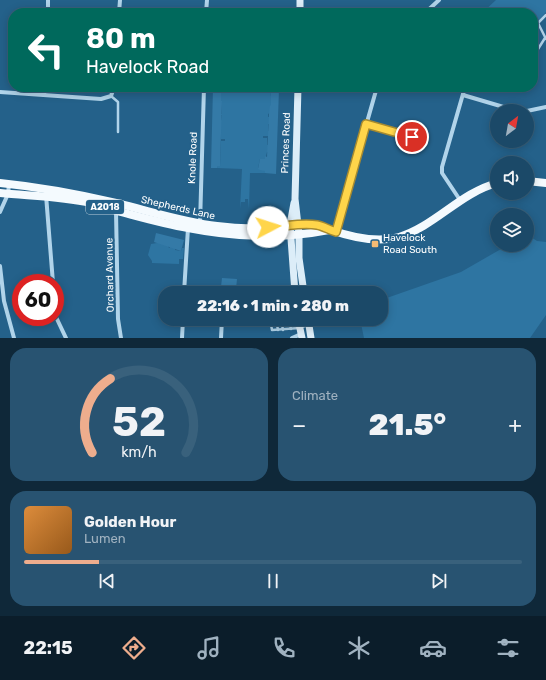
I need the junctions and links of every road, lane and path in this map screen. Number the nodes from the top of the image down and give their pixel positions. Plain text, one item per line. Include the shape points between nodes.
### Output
1 (439, 0) edge
2 (430, 8) edge
3 (546, 15) edge
4 (538, 23) joint
5 (545, 38) edge
6 (538, 49) edge
7 (0, 92) edge
8 (112, 92) edge
9 (204, 92) edge
10 (298, 92) edge
11 (376, 92) edge
12 (464, 92) edge
13 (44, 94) joint
14 (463, 95) junction
15 (111, 96) junction
16 (493, 104) edge
17 (546, 107) edge
18 (534, 110) edge
19 (366, 124) junction
20 (118, 132) dead end
21 (409, 148) dead end
22 (534, 182) edge
23 (0, 183) edge
24 (546, 183) edge
25 (9, 184) junction
26 (490, 186) edge
27 (4, 193) edge
28 (46, 193) junction
29 (460, 200) junction
30 (116, 211) junction
31 (0, 212) edge
32 (188, 225) junction
33 (294, 225) junction
34 (200, 227) junction
35 (332, 231) junction
36 (295, 234) junction
37 (0, 266) edge
38 (52, 274) edge
39 (184, 286) edge
40 (294, 286) edge
41 (303, 286) edge
42 (60, 326) edge
43 (183, 326) edge
44 (222, 326) edge
45 (271, 326) edge
46 (277, 326) edge
47 (283, 326) edge
48 (290, 326) edge
49 (309, 326) edge
50 (291, 329) junction
51 (278, 330) junction
52 (284, 330) junction
53 (300, 333) edge
54 (14, 338) edge
55 (66, 338) edge
56 (121, 338) edge
57 (182, 338) edge
58 (221, 338) edge
59 (292, 338) edge
60 (311, 338) edge

1 - 2 street
3 - 4 lane
4 - 5 lane
5 - 6 lane
7 - 13 street
8 - 15 street
9 - 34 street, Knole Road
10 - 33 main road, Princes Road
11 - 19 street
12 - 14 street
13 - 15 street via 101,99
14 - 16 street
14 - 29 street via 442,167 442,173
15 - 20 lane via 118,102
17 - 18 street
19 - 21 street via 412,137
19 - 35 street
22 - 24 main road
23 - 25 main road, Shepherds Lane / A2018
25 - 27 street
25 - 28 main road, Shepherds Lane / A2018
26 - 29 main road, Shepherds Lane / A2018
27 - 28 main road, Shepherds Lane / A2018
27 - 31 street
28 - 30 main road, Shepherds Lane / A2018
28 - 32 main road, Shepherds Lane / A2018 via 89,197
28 - 38 street
29 - 35 main road, Shepherds Lane / A2018 via 421,228 399,237 371,239
30 - 32 main road, Shepherds Lane / A2018
30 - 56 street, Orchard Avenue via 118,319
32 - 34 main road, Shepherds Lane / A2018
32 - 39 street
33 - 34 main road, Shepherds Lane / A2018
33 - 35 main road, Shepherds Lane / A2018 via 319,225
33 - 36 main road, Princes Road
34 - 36 main road, Shepherds Lane / A2018 via 237,235
35 - 36 main road, Shepherds Lane / A2018
36 - 40 main road, Princes Road via 291,246
36 - 41 main road, Princes Road
37 - 54 street via 4,302
42 - 55 street
43 - 57 street
44 - 58 street
45 - 51 lane via 272,330
46 - 51 lane
47 - 52 lane
48 - 50 lane
49 - 60 main road
50 - 52 lane
50 - 53 lane
51 - 52 lane
53 - 59 street

